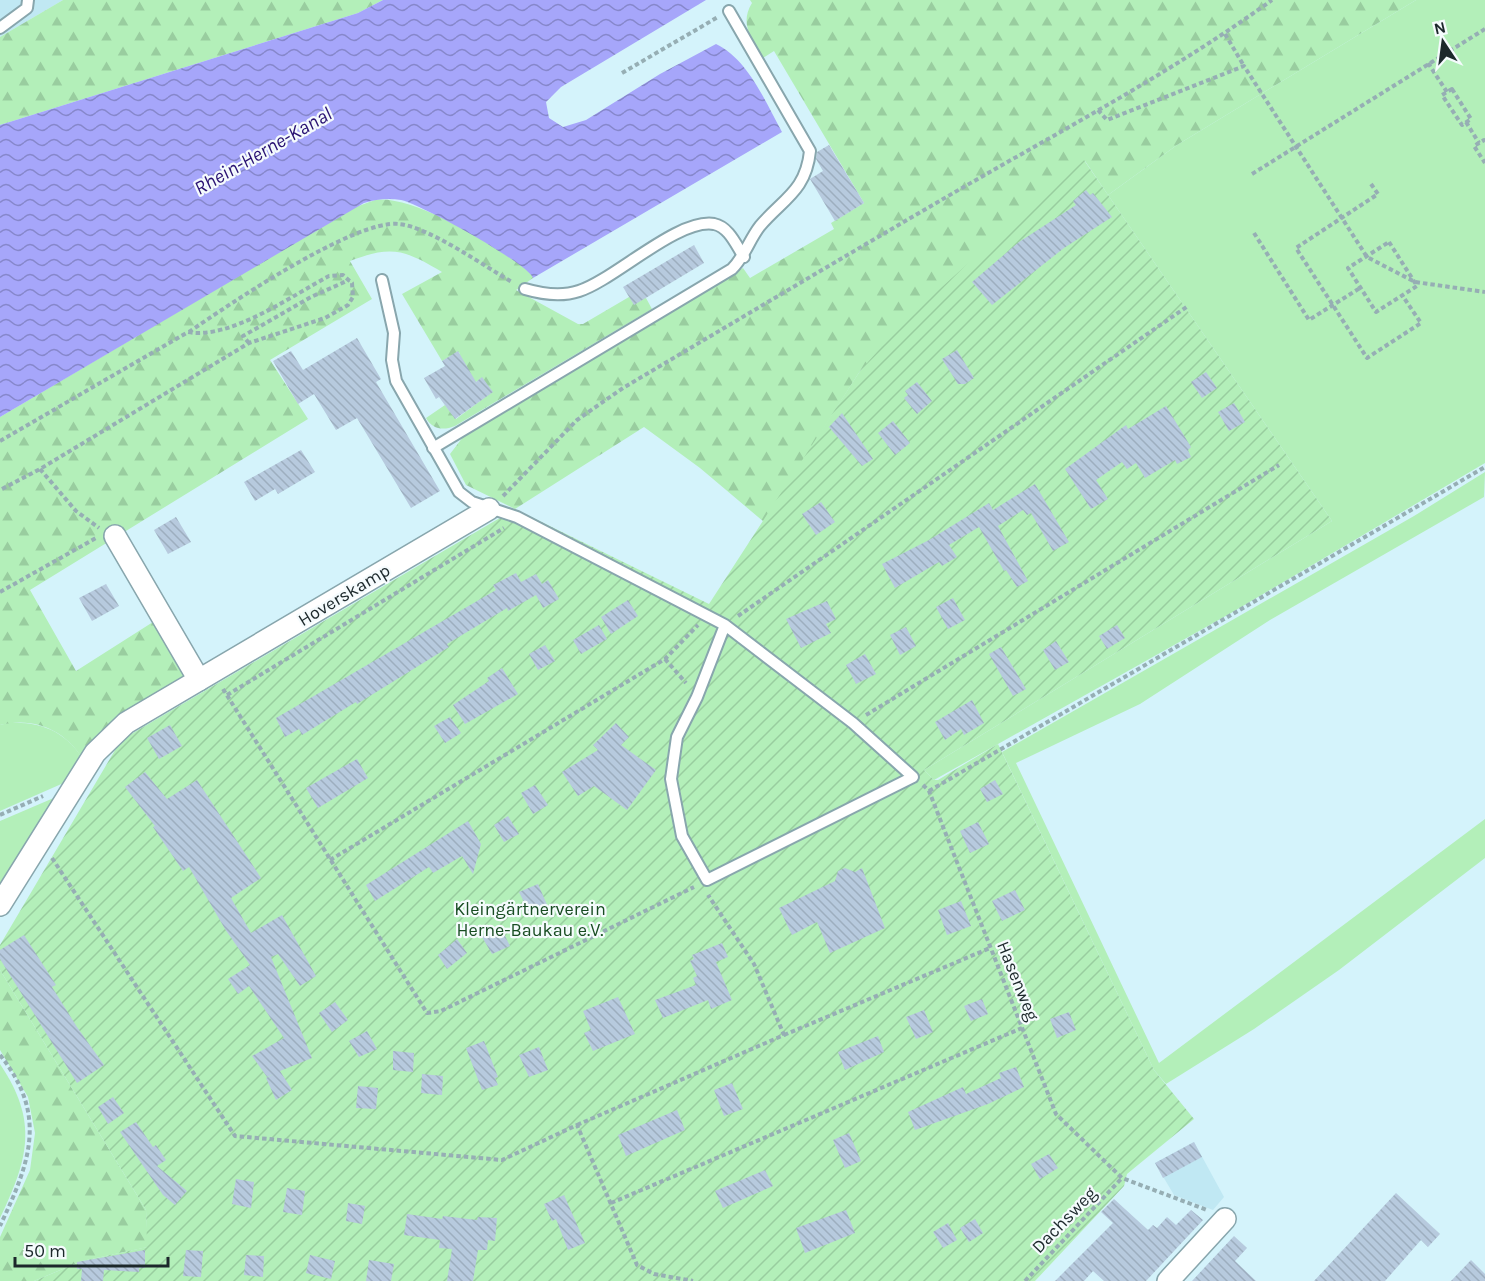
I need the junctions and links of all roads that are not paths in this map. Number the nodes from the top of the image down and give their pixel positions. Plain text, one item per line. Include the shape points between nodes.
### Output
1 (28, 0) edge
2 (729, 11) road end
3 (0, 28) edge
4 (744, 257) junction
5 (382, 280) dead end
6 (525, 290) road end
7 (433, 448) junction
8 (489, 509) junction
9 (115, 536) dead end
10 (726, 625) junction
11 (199, 680) junction
12 (0, 905) edge
13 (1225, 1220) road end
14 (1168, 1281) edge

1 - 3 lane via 27,8
2 - 4 lane via 810,152 799,187 759,227
4 - 6 lane via 729,232 714,224 692,226 579,291 546,295
4 - 7 lane via 732,269
5 - 7 lane via 394,333 392,360 396,381
7 - 8 lane via 459,492
8 - 10 lane via 517,517
8 - 11 street, Hoverskamp
9 - 11 street
10 - 10 lane via 853,723 913,777 707,880 682,836 671,779 677,737
11 - 12 street, Hoverskamp via 108,738
13 - 14 street

